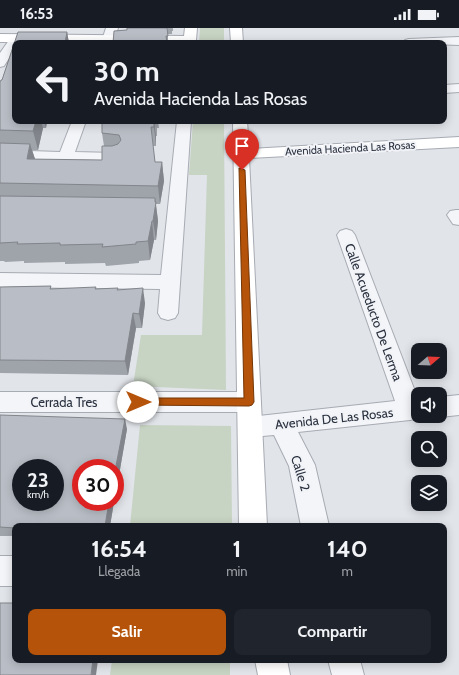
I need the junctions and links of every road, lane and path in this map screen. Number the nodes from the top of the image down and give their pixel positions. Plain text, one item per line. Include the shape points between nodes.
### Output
1 (236, 28) edge
2 (110, 36) edge
3 (191, 37) edge
4 (0, 38) edge
5 (16, 38) joint
6 (237, 40) edge
7 (448, 41) edge
8 (12, 44) edge
9 (459, 47) edge
10 (0, 63) edge
11 (459, 88) edge
12 (447, 89) edge
13 (78, 124) edge
14 (184, 124) edge
15 (240, 124) edge
16 (459, 142) edge
17 (241, 154) junction
18 (0, 155) edge
19 (66, 156) junction
20 (116, 158) edge
21 (346, 236) dead end
22 (0, 280) edge
23 (171, 282) junction
24 (168, 313) dead end
25 (0, 402) edge
26 (249, 402) junction
27 (411, 402) edge
28 (459, 405) edge
29 (447, 406) edge
30 (411, 410) edge
31 (281, 423) junction
32 (250, 426) junction
33 (253, 523) edge
34 (314, 523) edge
35 (0, 571) edge
36 (12, 571) edge
37 (272, 663) edge
38 (345, 663) edge
39 (274, 675) edge
40 (348, 675) edge

1 - 6 main road
2 - 3 main road
2 - 5 main road
4 - 5 main road
7 - 9 street
8 - 10 street
11 - 12 street
13 - 19 street
14 - 23 street via 169,211
15 - 17 main road
16 - 17 main road, Avenida Hacienda Las Rosas
17 - 26 main road
18 - 19 street
19 - 20 street
21 - 27 street, Calle Acueducto De Lerma
22 - 23 street
23 - 24 street
25 - 26 street, Cerrada Tres
26 - 32 main road
28 - 29 street
30 - 31 street, Avenida De Las Rosas
31 - 32 street, Avenida De Las Rosas
31 - 34 street, Calle 2 via 302,465
32 - 33 main road
35 - 36 street
37 - 39 main road
38 - 40 street

